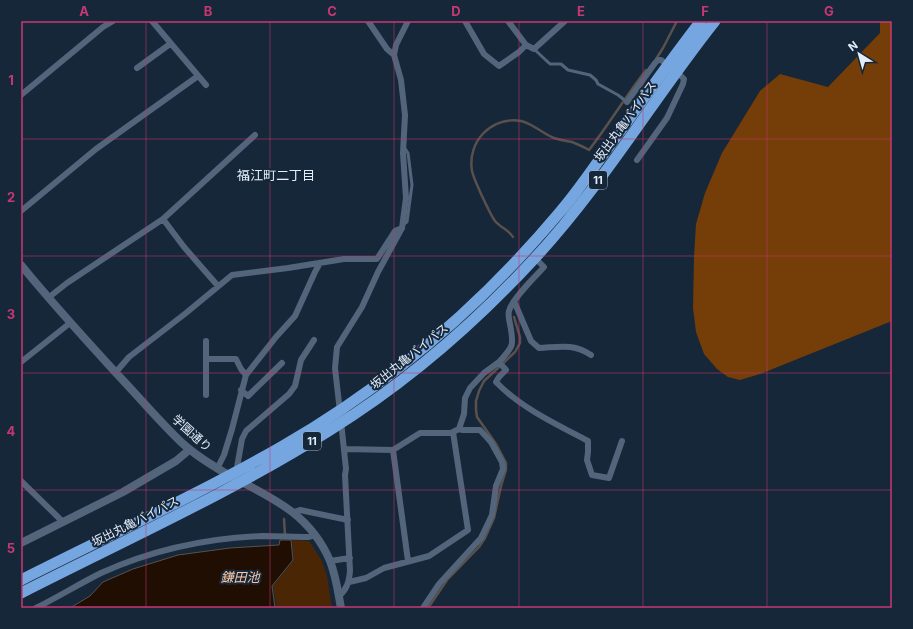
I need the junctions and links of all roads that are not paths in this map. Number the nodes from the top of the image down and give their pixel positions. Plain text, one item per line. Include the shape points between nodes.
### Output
1 (113, 21) edge
2 (152, 21) edge
3 (368, 21) edge
4 (408, 21) edge
5 (465, 21) edge
6 (508, 21) edge
7 (565, 21) edge
8 (701, 21) edge
9 (715, 21) edge
10 (170, 44) junction
11 (526, 45) junction
12 (534, 49) junction
13 (394, 55) junction
14 (137, 68) dead end
15 (672, 68) junction
16 (198, 76) junction
17 (206, 85) dead end
18 (21, 95) edge
19 (625, 101) joint
20 (254, 136) dead end
21 (637, 160) dead end
22 (21, 211) edge
23 (163, 219) junction
24 (402, 226) junction
25 (535, 258) junction
26 (320, 263) junction
27 (21, 265) edge
28 (218, 286) junction
29 (48, 298) junction
30 (514, 301) junction
31 (70, 323) junction
32 (314, 340) dead end
33 (206, 341) dead end
34 (591, 355) dead end
35 (206, 359) junction
36 (21, 362) edge
37 (282, 363) dead end
38 (501, 365) junction
39 (116, 372) junction
40 (246, 375) junction
41 (241, 390) junction
42 (206, 395) dead end
43 (456, 430) junction
44 (622, 441) dead end
45 (345, 449) junction
46 (189, 450) junction
47 (393, 450) junction
48 (217, 469) junction
49 (234, 478) junction
50 (21, 481) edge
51 (294, 512) junction
52 (348, 520) junction
53 (63, 522) junction
54 (141, 527) junction
55 (315, 535) junction
56 (21, 543) edge
57 (350, 558) junction
58 (330, 561) junction
59 (408, 561) junction
60 (61, 573) junction
61 (21, 579) edge
62 (349, 582) junction
63 (21, 593) edge
64 (339, 596) junction
65 (21, 599) edge
66 (36, 608) edge
67 (341, 608) edge
68 (423, 608) edge

1 - 18 street
2 - 10 street
3 - 13 street
4 - 13 street
5 - 11 street via 484,54 498,66
6 - 11 street
7 - 12 street
8 - 15 highway, 坂出丸亀バイパス / 11
9 - 15 highway, 坂出丸亀バイパス / 11
10 - 14 street
10 - 16 street
11 - 12 street
12 - 19 lane via 550,64 561,64 568,70 590,75 598,84
13 - 24 street via 406,115 406,198
15 - 19 street via 658,60
15 - 21 street via 684,79 683,84 668,118
15 - 25 highway, 坂出丸亀バイパス / 11 via 594,186
15 - 54 highway, 坂出丸亀バイパス / 11 via 560,212 497,280 435,339 324,420
16 - 17 street
16 - 22 street via 96,149
20 - 23 street
23 - 28 street
23 - 29 street
24 - 26 street via 395,230 377,259 344,259
24 - 45 street via 362,307 337,347 336,375
25 - 30 street via 544,267
25 - 54 highway, 坂出丸亀バイパス / 11 via 466,327 404,378 332,429 280,460
26 - 28 street via 232,275
26 - 40 street via 295,316
27 - 29 street, 学園通り
28 - 39 street via 129,357
29 - 31 street, 学園通り
30 - 34 street via 531,341 539,348 573,346
30 - 38 street via 509,311 514,341
31 - 36 street
31 - 39 street, 学園通り
32 - 49 street via 301,360 295,386 246,431
33 - 35 street
35 - 40 street via 236,359
35 - 42 street
37 - 41 street via 248,396
38 - 43 street via 484,373 470,388 465,398 464,414
38 - 44 street via 506,370 496,382 506,392 588,441 586,460 592,474 609,478
39 - 46 street, 学園通り
40 - 41 street
41 - 48 street via 226,449
43 - 47 street via 451,433 420,433
43 - 59 street via 468,530 429,556
43 - 68 street via 480,430 491,442 503,469 496,486 492,515 481,538 439,584
45 - 47 street
45 - 52 street
46 - 48 street, 学園通り
46 - 53 street via 176,461 123,492
47 - 59 street
48 - 49 street, 学園通り
49 - 51 street, 学園通り
50 - 53 street
51 - 52 street via 300,510
51 - 55 street, 学園通り
52 - 57 street
53 - 56 street
54 - 60 highway, 坂出丸亀バイパス / 11
54 - 61 highway, 坂出丸亀バイパス / 11 via 103,538
55 - 58 street, 学園通り
55 - 66 street via 264,536 187,544 101,573
57 - 58 street
57 - 62 street
58 - 64 street, 学園通り
59 - 62 street
60 - 63 highway, 坂出丸亀バイパス / 11
60 - 65 highway
62 - 64 street
64 - 67 street, 学園通り

